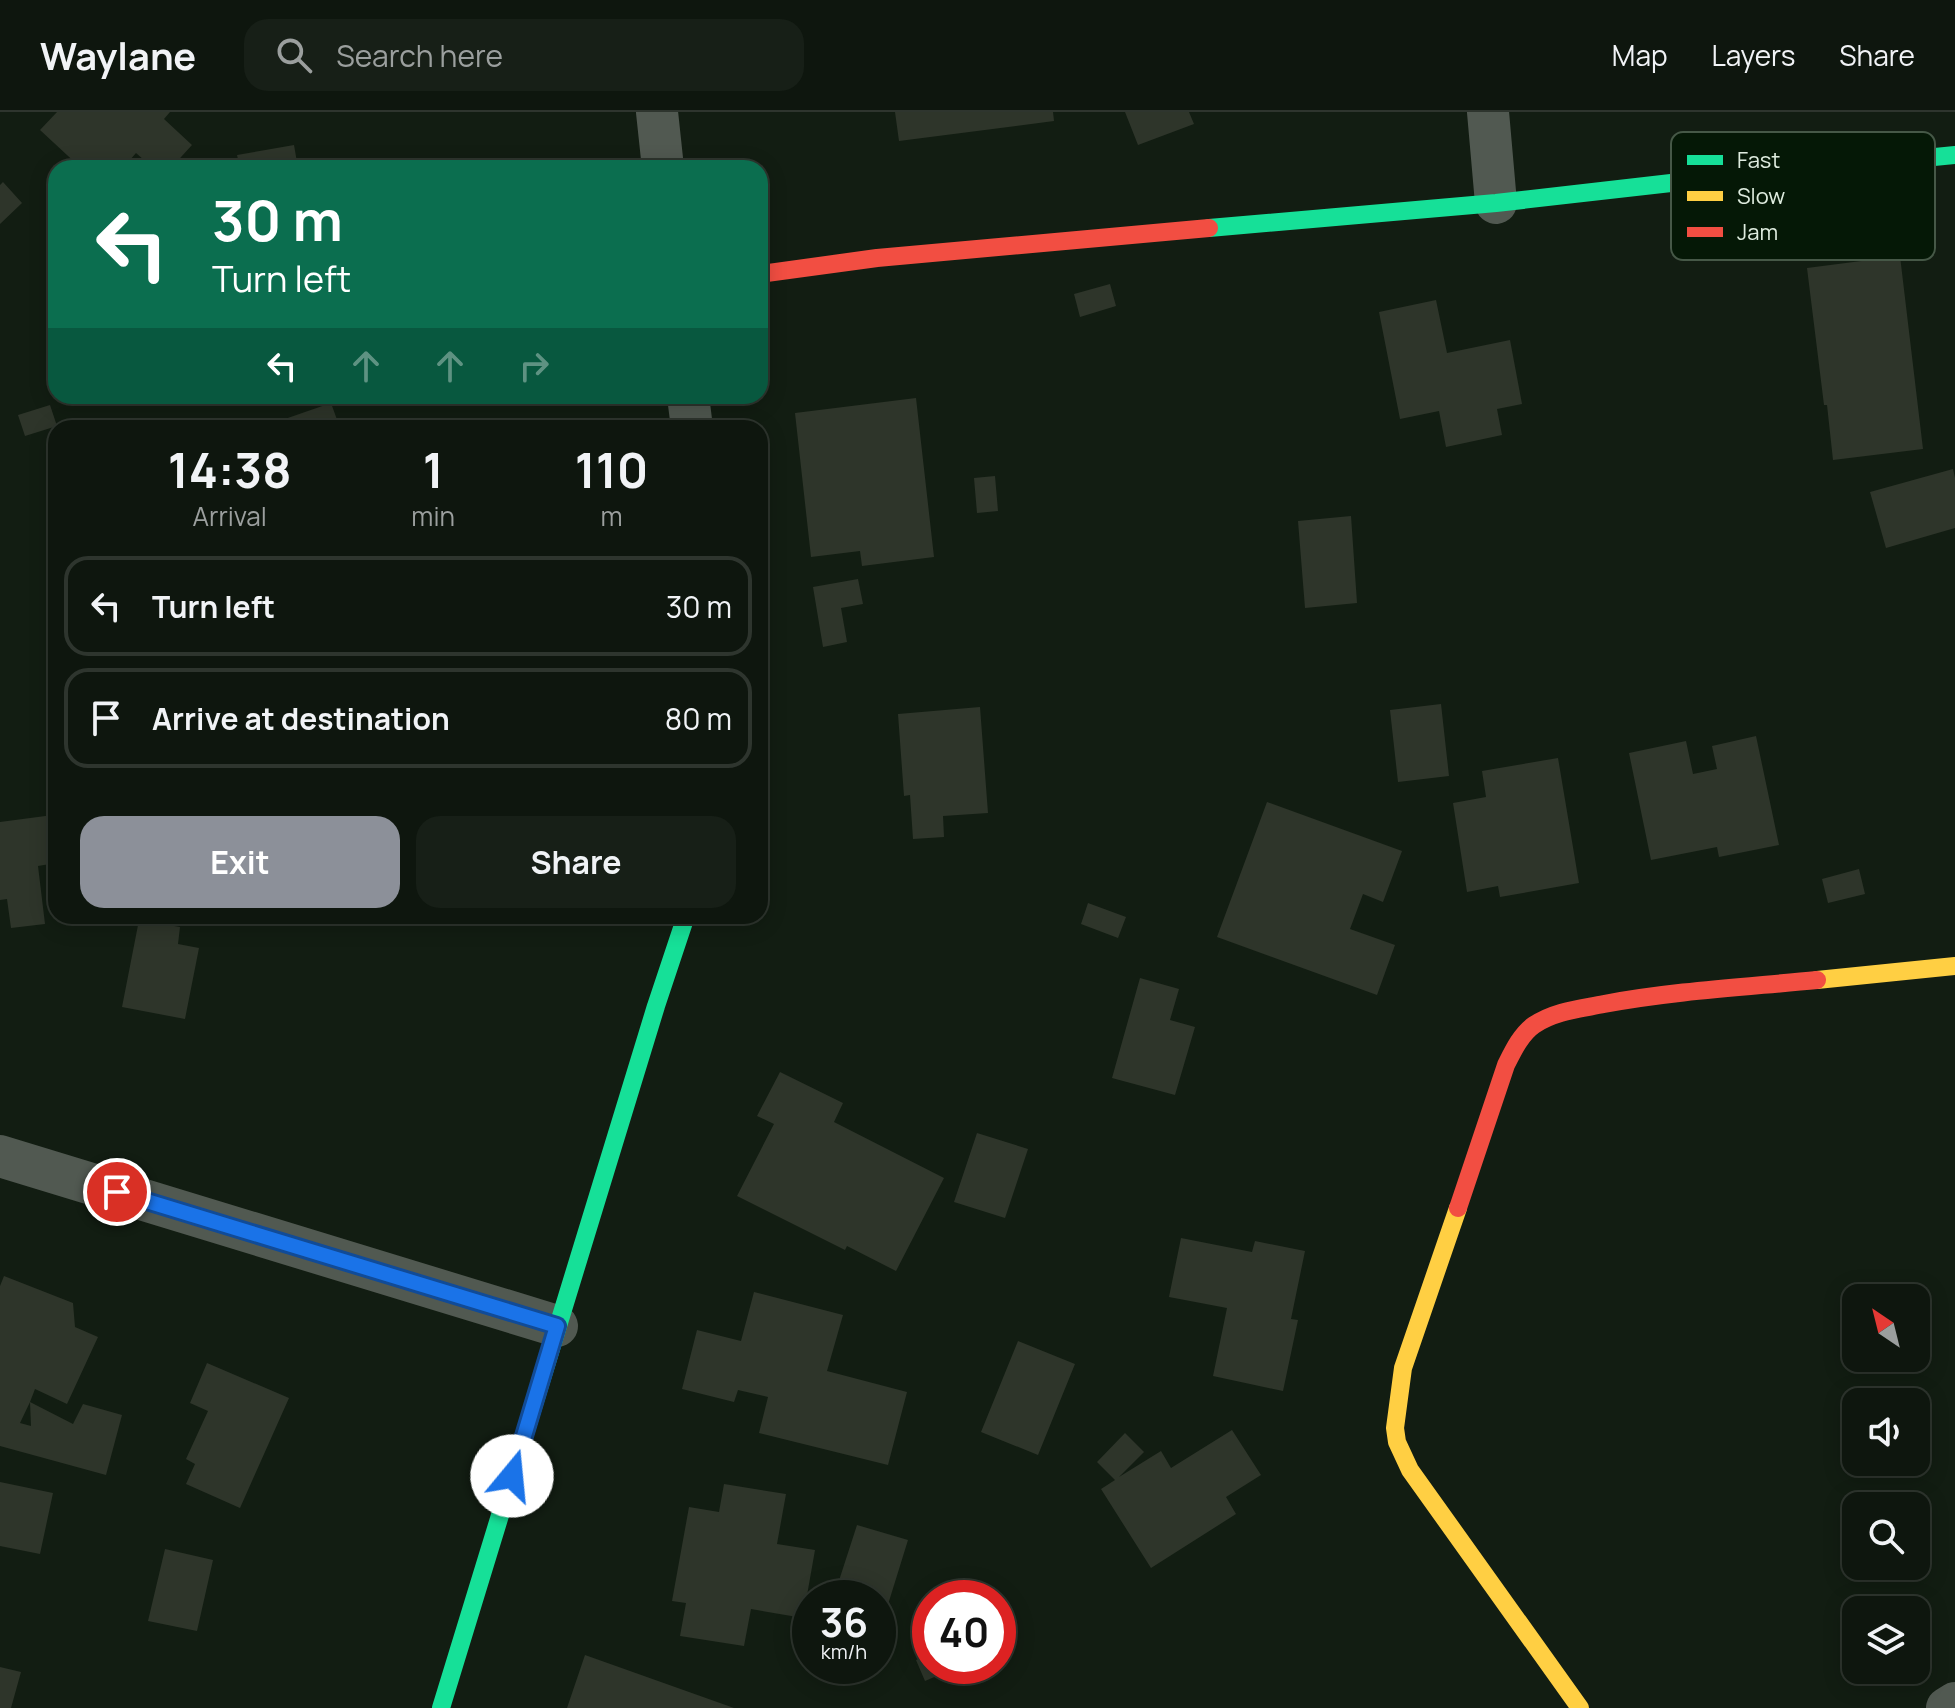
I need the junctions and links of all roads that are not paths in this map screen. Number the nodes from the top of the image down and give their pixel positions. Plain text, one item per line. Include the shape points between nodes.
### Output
1 (657, 112) edge
2 (1488, 112) edge
3 (1955, 155) edge
4 (1935, 157) edge
5 (662, 160) edge
6 (1671, 183) edge
7 (1496, 203) junction
8 (768, 273) edge
9 (683, 924) edge
10 (1955, 966) edge
11 (0, 1156) edge
12 (557, 1326) junction
13 (1955, 1703) edge
14 (441, 1708) edge
15 (1580, 1708) edge
16 (1947, 1708) edge

1 - 5 street
2 - 7 street
3 - 4 street
6 - 7 street
7 - 8 street via 877,258
9 - 12 street
10 - 15 street via 1638,998 1567,1011 1530,1028 1506,1065 1403,1368 1395,1428 1410,1470
11 - 12 street
12 - 14 street
13 - 16 street

